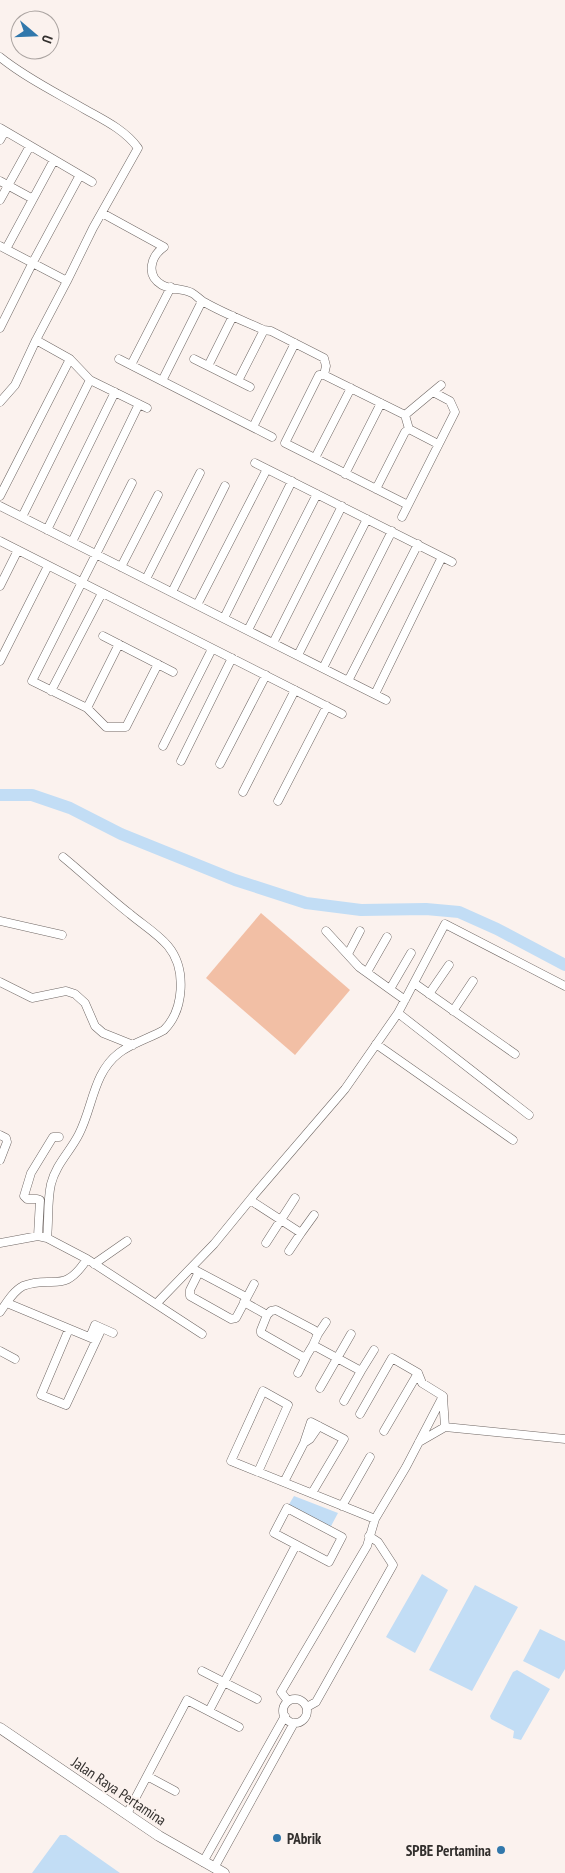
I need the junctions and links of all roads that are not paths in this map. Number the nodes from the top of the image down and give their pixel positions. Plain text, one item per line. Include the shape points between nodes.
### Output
1 (0, 57) edge
2 (2, 130) edge
3 (0, 140) edge
4 (30, 146) junction
5 (54, 160) junction
6 (80, 175) junction
7 (0, 181) edge
8 (92, 182) dead end
9 (8, 185) junction
10 (33, 199) junction
11 (0, 200) edge
12 (102, 213) junction
13 (3, 248) edge
14 (32, 262) junction
15 (66, 281) junction
16 (170, 287) junction
17 (202, 301) junction
18 (233, 316) junction
19 (0, 328) edge
20 (264, 330) junction
21 (36, 340) junction
22 (295, 343) junction
23 (70, 359) junction
24 (119, 359) dead end
25 (194, 359) dead end
26 (131, 365) junction
27 (208, 366) junction
28 (324, 374) junction
29 (90, 380) junction
30 (162, 381) junction
31 (238, 381) junction
32 (441, 384) dead end
33 (250, 388) dead end
34 (351, 388) junction
35 (115, 392) junction
36 (433, 392) junction
37 (0, 402) edge
38 (381, 403) junction
39 (139, 404) junction
40 (147, 408) dead end
41 (405, 415) junction
42 (253, 427) junction
43 (409, 430) junction
44 (272, 437) dead end
45 (438, 444) junction
46 (315, 458) junction
47 (255, 463) dead end
48 (267, 469) junction
49 (200, 473) dead end
50 (346, 474) junction
51 (292, 481) junction
52 (132, 483) dead end
53 (225, 486) dead end
54 (376, 489) junction
55 (317, 494) junction
56 (158, 495) dead end
57 (0, 496) edge
58 (408, 505) junction
59 (0, 506) edge
60 (342, 506) junction
61 (22, 517) junction
62 (402, 517) dead end
63 (367, 519) junction
64 (47, 530) junction
65 (392, 531) junction
66 (0, 542) edge
67 (72, 542) junction
68 (418, 544) junction
69 (18, 550) junction
70 (96, 554) junction
71 (442, 557) junction
72 (452, 562) dead end
73 (48, 566) junction
74 (121, 567) junction
75 (146, 579) junction
76 (82, 582) junction
77 (0, 586) edge
78 (172, 592) junction
79 (102, 593) junction
80 (197, 604) junction
81 (224, 618) junction
82 (248, 630) junction
83 (104, 636) dead end
84 (273, 643) junction
85 (118, 644) junction
86 (212, 648) junction
87 (298, 655) junction
88 (232, 658) junction
89 (0, 661) edge
90 (158, 664) junction
91 (323, 668) junction
92 (173, 672) dead end
93 (266, 675) junction
94 (348, 681) junction
95 (51, 690) junction
96 (295, 690) junction
97 (375, 694) junction
98 (386, 700) dead end
99 (327, 706) junction
100 (87, 708) junction
101 (342, 714) dead end
102 (163, 746) dead end
103 (181, 761) dead end
104 (220, 764) dead end
105 (243, 792) dead end
106 (278, 801) dead end
107 (63, 857) dead end
108 (0, 921) edge
109 (326, 931) dead end
110 (360, 931) dead end
111 (62, 935) dead end
112 (387, 937) dead end
113 (411, 953) dead end
114 (348, 954) junction
115 (449, 965) dead end
116 (367, 972) junction
117 (0, 982) edge
118 (473, 982) dead end
119 (414, 983) junction
120 (565, 986) edge
121 (390, 989) junction
122 (429, 994) junction
123 (406, 1000) junction
124 (453, 1010) junction
125 (398, 1012) junction
126 (376, 1044) junction
127 (133, 1045) junction
128 (515, 1054) dead end
129 (529, 1115) dead end
130 (0, 1135) edge
131 (59, 1137) dead end
132 (513, 1140) dead end
133 (0, 1160) edge
134 (296, 1198) dead end
135 (250, 1200) junction
136 (314, 1214) dead end
137 (280, 1220) junction
138 (301, 1233) junction
139 (38, 1236) junction
140 (47, 1238) junction
141 (127, 1241) dead end
142 (0, 1243) edge
143 (266, 1243) dead end
144 (289, 1251) dead end
145 (91, 1261) junction
146 (191, 1268) junction
147 (199, 1272) junction
148 (254, 1284) dead end
149 (245, 1300) junction
150 (7, 1303) junction
151 (156, 1304) junction
152 (0, 1312) edge
153 (267, 1315) junction
154 (326, 1322) dead end
155 (69, 1329) junction
156 (113, 1333) dead end
157 (202, 1334) dead end
158 (318, 1334) junction
159 (351, 1334) dead end
160 (93, 1338) junction
161 (314, 1344) junction
162 (0, 1350) edge
163 (374, 1350) dead end
164 (306, 1357) junction
165 (337, 1358) junction
166 (15, 1359) dead end
167 (361, 1371) junction
168 (418, 1373) junction
169 (298, 1374) dead end
170 (320, 1388) dead end
171 (443, 1396) junction
172 (344, 1402) dead end
173 (360, 1414) dead end
174 (445, 1427) junction
175 (384, 1431) dead end
176 (565, 1439) edge
177 (417, 1443) junction
178 (370, 1457) dead end
179 (258, 1472) junction
180 (284, 1482) junction
181 (312, 1494) junction
182 (342, 1506) junction
183 (375, 1519) junction
184 (370, 1536) junction
185 (296, 1544) junction
186 (202, 1671) dead end
187 (224, 1682) junction
188 (257, 1699) dead end
189 (288, 1701) junction
190 (307, 1707) junction
191 (209, 1712) junction
192 (284, 1716) junction
193 (294, 1723) junction
194 (240, 1727) dead end
195 (0, 1728) edge
196 (147, 1776) junction
197 (175, 1790) dead end
198 (127, 1814) junction
199 (203, 1862) junction
200 (214, 1868) junction
201 (224, 1873) edge

1 - 12 street via 113,126 132,139 138,148
2 - 3 street
2 - 4 street
4 - 5 street
4 - 9 street
5 - 6 street
5 - 10 street
6 - 8 street
6 - 14 street
7 - 9 street
9 - 10 street
9 - 11 street
10 - 13 street
12 - 15 street
12 - 16 street via 164,247 157,252 151,269 162,285
13 - 14 street
14 - 15 street
14 - 19 street
15 - 21 street
16 - 17 street via 191,292
16 - 26 street
17 - 18 street
17 - 30 street
18 - 20 street
18 - 27 street
20 - 22 street
20 - 31 street
21 - 23 street
21 - 37 street via 15,385
22 - 28 street via 324,358
22 - 42 street
23 - 29 street
23 - 57 street
24 - 26 street
25 - 27 street
26 - 30 street
27 - 31 street
28 - 34 street
28 - 46 street via 319,375 285,443
29 - 35 street
29 - 61 street
30 - 42 street
31 - 33 street
32 - 36 street
34 - 38 street
34 - 46 street
35 - 39 street
35 - 64 street
36 - 41 street
36 - 45 street via 450,401 455,412
38 - 41 street
38 - 50 street
39 - 40 street
39 - 67 street
41 - 43 street
42 - 44 street
43 - 45 street
43 - 54 street via 405,432
45 - 58 street
46 - 50 street
47 - 48 street
48 - 51 street
48 - 80 street
49 - 75 street
50 - 54 street
51 - 55 street
51 - 81 street
52 - 70 street
53 - 78 street
54 - 58 street
55 - 60 street
55 - 82 street
56 - 74 street
58 - 62 street
59 - 61 street
60 - 63 street
60 - 84 street
61 - 64 street
63 - 65 street
63 - 87 street
64 - 67 street
65 - 68 street
65 - 91 street
66 - 69 street
67 - 70 street
68 - 71 street
68 - 94 street
69 - 73 street
69 - 77 street
70 - 74 street
70 - 76 street
71 - 72 street
71 - 97 street
73 - 76 street
73 - 89 street
74 - 75 street
75 - 78 street
76 - 79 street
76 - 95 street via 32,681
78 - 80 street
79 - 86 street
79 - 95 street
80 - 81 street
81 - 82 street
82 - 84 street
83 - 85 street
84 - 87 street
85 - 90 street
85 - 100 street
86 - 88 street
86 - 102 street
87 - 91 street
88 - 93 street
88 - 103 street
90 - 92 street
90 - 100 street via 126,727 106,727
91 - 94 street
93 - 96 street
93 - 104 street
94 - 97 street
95 - 100 street
96 - 99 street
96 - 105 street
97 - 98 street
99 - 101 street
99 - 106 street
107 - 127 street via 151,928 169,947 179,967 181,991 170,1024 164,1031
108 - 111 street
109 - 114 street
110 - 114 street
112 - 116 street
113 - 121 street
114 - 116 street
115 - 122 street
116 - 121 street
117 - 127 street via 32,998 66,990 75,994 85,1003 95,1026 103,1033
118 - 124 street
119 - 120 street via 443,926 447,924
119 - 122 street
119 - 123 street
121 - 123 street
122 - 124 street
123 - 125 street
124 - 128 street
125 - 126 street
125 - 129 street
126 - 132 street
126 - 135 street via 345,1089
127 - 140 street via 119,1053 102,1071 85,1121 59,1164 48,1202
130 - 133 street via 7,1142
131 - 139 street via 53,1137 31,1173 24,1196 40,1200
134 - 137 street
135 - 137 street
135 - 146 street
136 - 138 street
137 - 138 street
137 - 143 street
138 - 144 street
139 - 140 street
139 - 142 street
140 - 145 street
141 - 145 street
145 - 150 street via 63,1282 23,1286
145 - 151 street
146 - 147 street
146 - 151 street
147 - 149 street
147 - 149 street via 190,1296 231,1320 236,1318
148 - 149 street
149 - 153 street
150 - 152 street
150 - 155 street
151 - 157 street
153 - 158 street via 276,1310
153 - 164 street via 262,1333
154 - 158 street
155 - 160 street
155 - 160 street via 41,1395 66,1405
156 - 160 street via 95,1325
158 - 161 street
159 - 165 street
161 - 164 street
161 - 165 street
162 - 166 street
163 - 167 street
164 - 169 street
165 - 167 street
165 - 170 street
167 - 172 street
168 - 171 street via 422,1383
168 - 173 street via 392,1358
168 - 175 street
171 - 174 street
171 - 177 street
174 - 176 street
174 - 177 street
177 - 183 street
178 - 182 street
179 - 179 street via 288,1405 263,1391 231,1461
179 - 180 street
180 - 181 street
180 - 181 street via 304,1443 310,1440 319,1426 344,1439
181 - 182 street
182 - 183 street
183 - 184 street
184 - 189 street via 281,1692
184 - 190 street via 378,1542 393,1565 316,1702
185 - 185 street via 329,1562 342,1537 287,1508 274,1533
185 - 187 street
186 - 187 street
187 - 188 street
187 - 191 street
189 - 190 street via 303,1701
189 - 192 street
190 - 193 street via 307,1715
191 - 194 street
191 - 196 street via 187,1700
192 - 193 street
192 - 199 street
193 - 200 street
195 - 198 main road, Jalan Raya Pertamina
196 - 197 street
196 - 198 street
198 - 199 main road, Jalan Raya Pertamina
199 - 200 main road, Jalan Raya Pertamina
200 - 201 main road, Jalan Raya Pertamina

